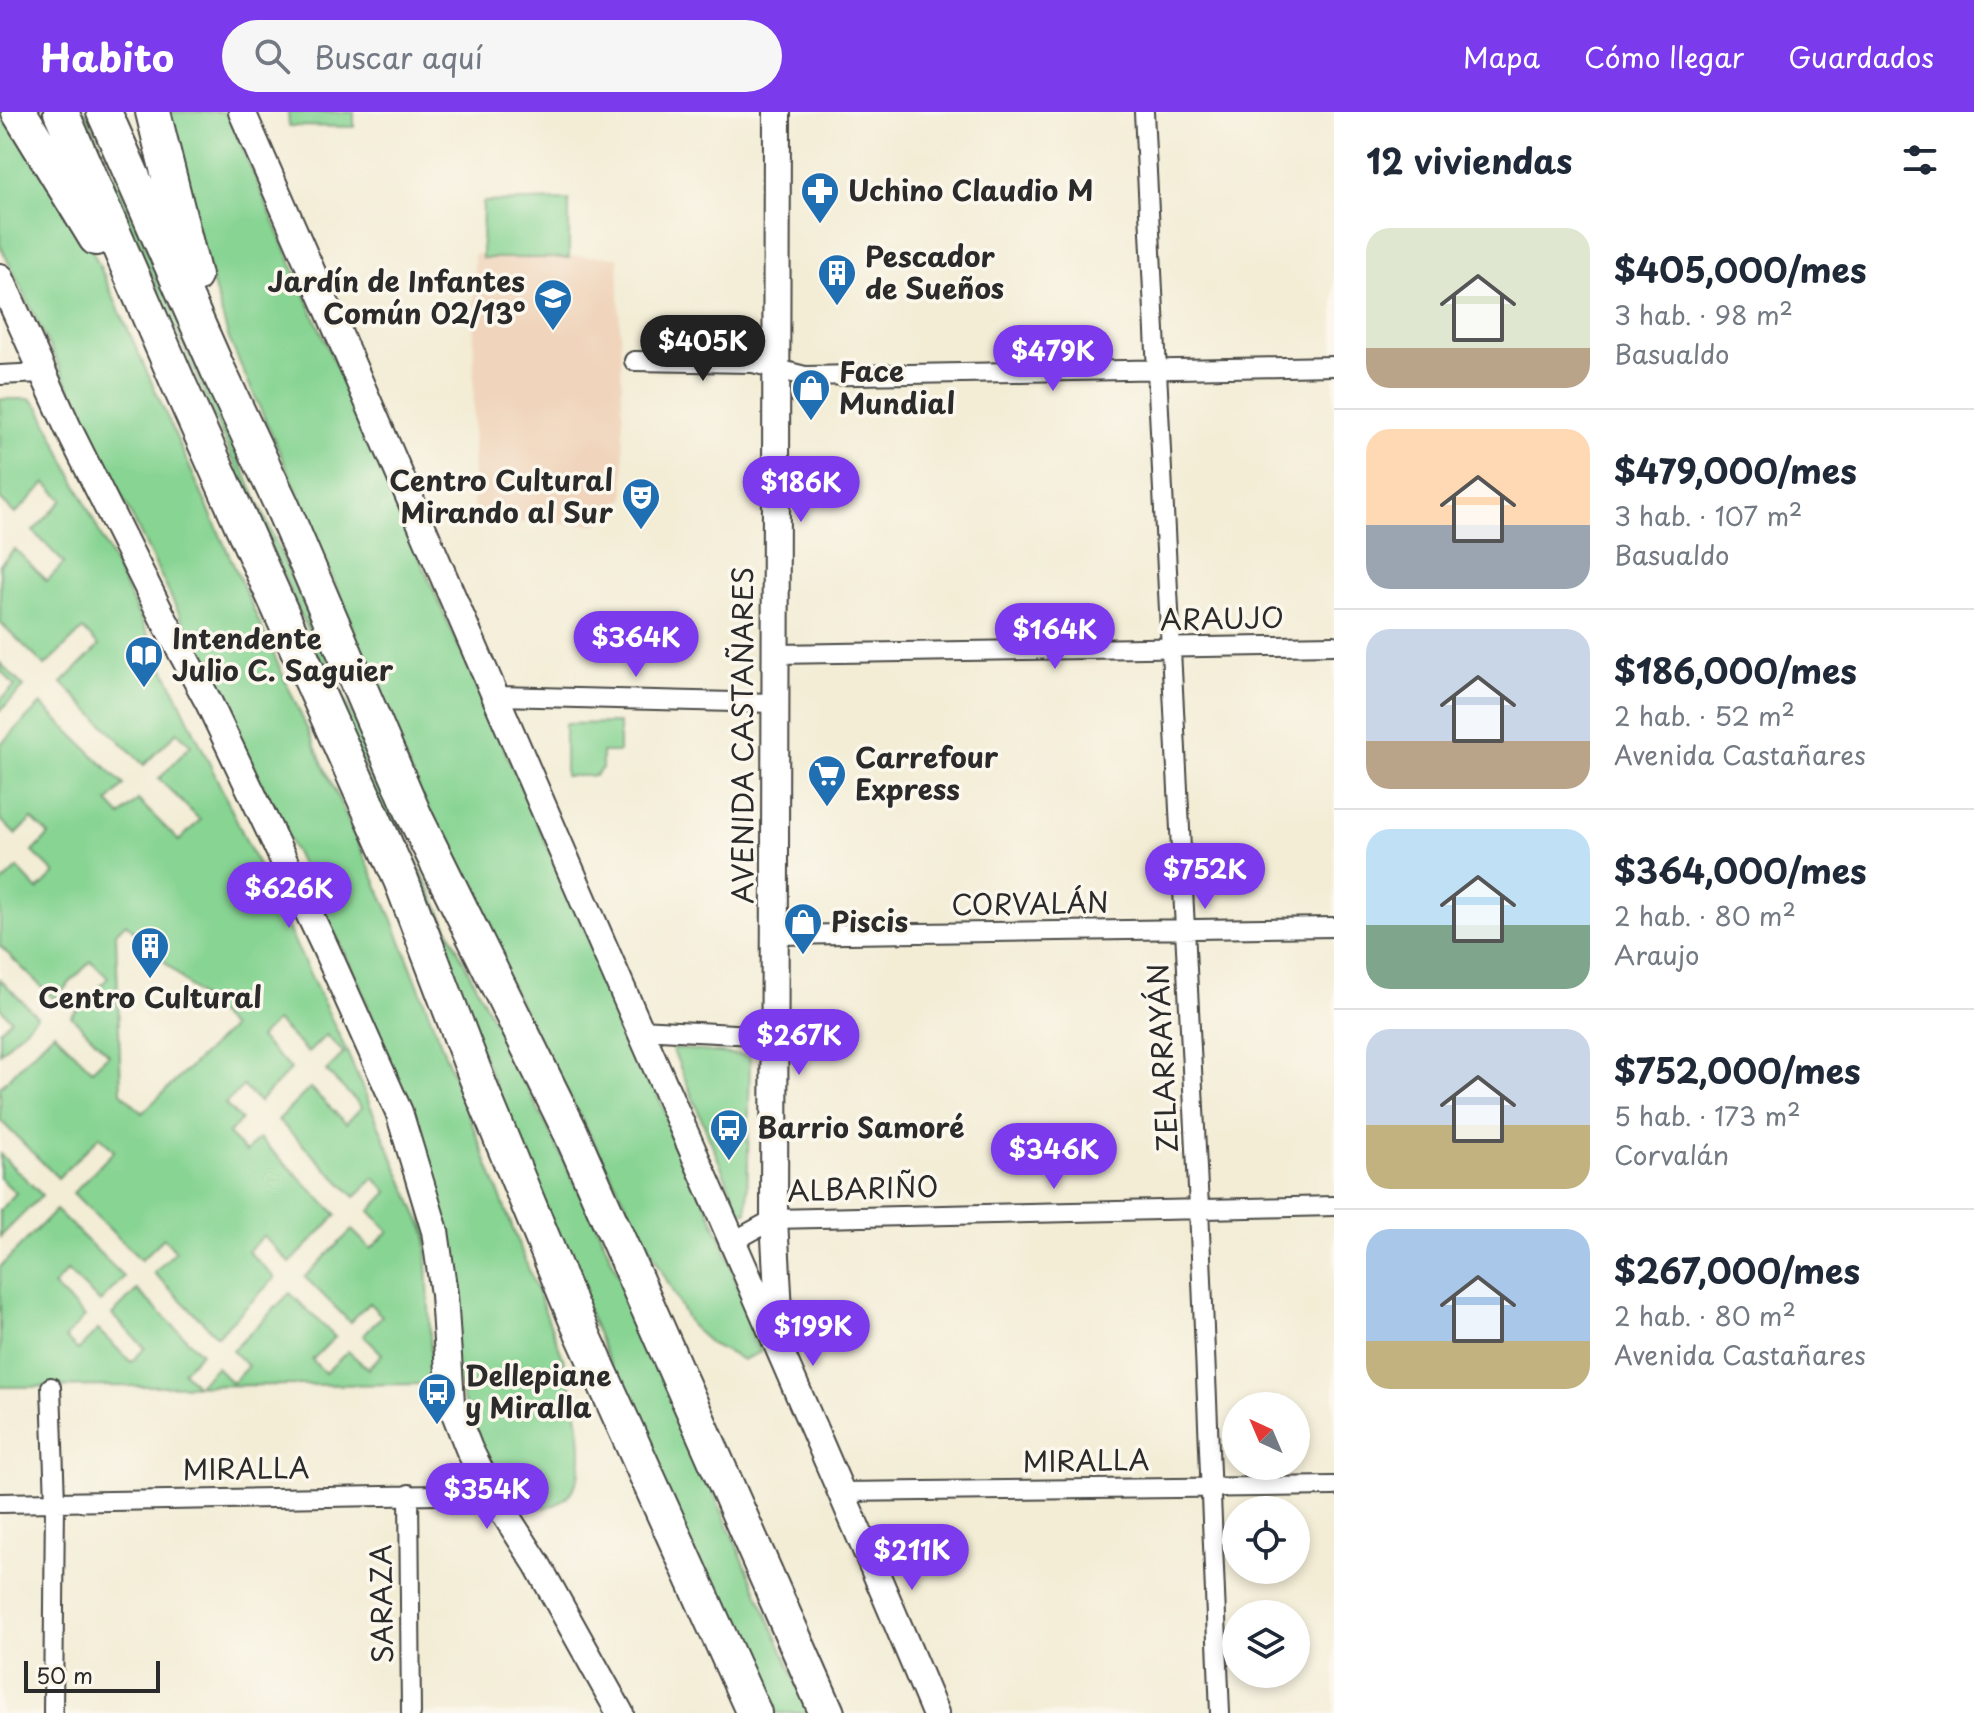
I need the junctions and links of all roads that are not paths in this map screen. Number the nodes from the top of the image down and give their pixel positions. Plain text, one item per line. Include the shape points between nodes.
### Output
1 (19, 112) edge
2 (61, 112) edge
3 (104, 112) edge
4 (153, 112) edge
5 (242, 112) edge
6 (777, 112) edge
7 (1144, 112) edge
8 (0, 277) edge
9 (634, 361) dead end
10 (1334, 366) edge
11 (777, 369) junction
12 (218, 370) junction
13 (1158, 370) junction
14 (41, 373) junction
15 (0, 375) edge
16 (177, 380) junction
17 (1334, 645) edge
18 (1171, 648) junction
19 (776, 654) junction
20 (495, 696) junction
21 (776, 703) junction
22 (1334, 927) edge
23 (1185, 930) junction
24 (775, 935) junction
25 (640, 1029) junction
26 (774, 1036) junction
27 (1334, 1206) edge
28 (1199, 1208) junction
29 (774, 1219) junction
30 (734, 1241) junction
31 (782, 1358) junction
32 (51, 1387) dead end
33 (1334, 1486) edge
34 (1211, 1487) junction
35 (840, 1492) junction
36 (409, 1494) junction
37 (492, 1494) junction
38 (55, 1502) junction
39 (0, 1503) edge
40 (53, 1713) edge
41 (411, 1713) edge
42 (620, 1713) edge
43 (754, 1713) edge
44 (827, 1713) edge
45 (935, 1713) edge
46 (1220, 1713) edge

1 - 16 highway
2 - 16 highway
3 - 12 highway
4 - 12 highway
5 - 20 street
6 - 11 street, AVENIDA CASTAÑARES
7 - 13 street, ZELARRAYÁN
8 - 14 street
9 - 11 street via 753,363
10 - 13 street
11 - 13 street via 805,376
11 - 19 street, AVENIDA CASTAÑARES
12 - 44 highway via 415,817 584,1161
13 - 18 street, ZELARRAYÁN
14 - 15 street
14 - 37 street via 216,717 399,1112 435,1231 451,1403
16 - 43 highway via 401,880 576,1319
17 - 18 street, ARAUJO
18 - 19 street, ARAUJO
18 - 23 street, ZELARRAYÁN
19 - 21 street, AVENIDA CASTAÑARES
20 - 21 street
20 - 25 street
21 - 24 street, AVENIDA CASTAÑARES
22 - 23 street, CORVALÁN
23 - 24 street, CORVALÁN
23 - 28 street, ZELARRAYÁN
24 - 26 street, AVENIDA CASTAÑARES
25 - 26 street
25 - 30 street
26 - 29 street, AVENIDA CASTAÑARES
27 - 28 street, ALBARIÑO
28 - 29 street, ALBARIÑO
28 - 34 street, ZELARRAYÁN
29 - 30 street, ALBARIÑO
29 - 31 street, AVENIDA CASTAÑARES
30 - 31 street
31 - 35 street
32 - 38 street
33 - 34 street, MIRALLA
34 - 35 street, MIRALLA
34 - 46 street, ZELARRAYÁN
35 - 45 street
36 - 37 street, MIRALLA
36 - 38 street, MIRALLA
36 - 41 street, SARAZA
37 - 42 street
38 - 39 street, MIRALLA
38 - 40 street

